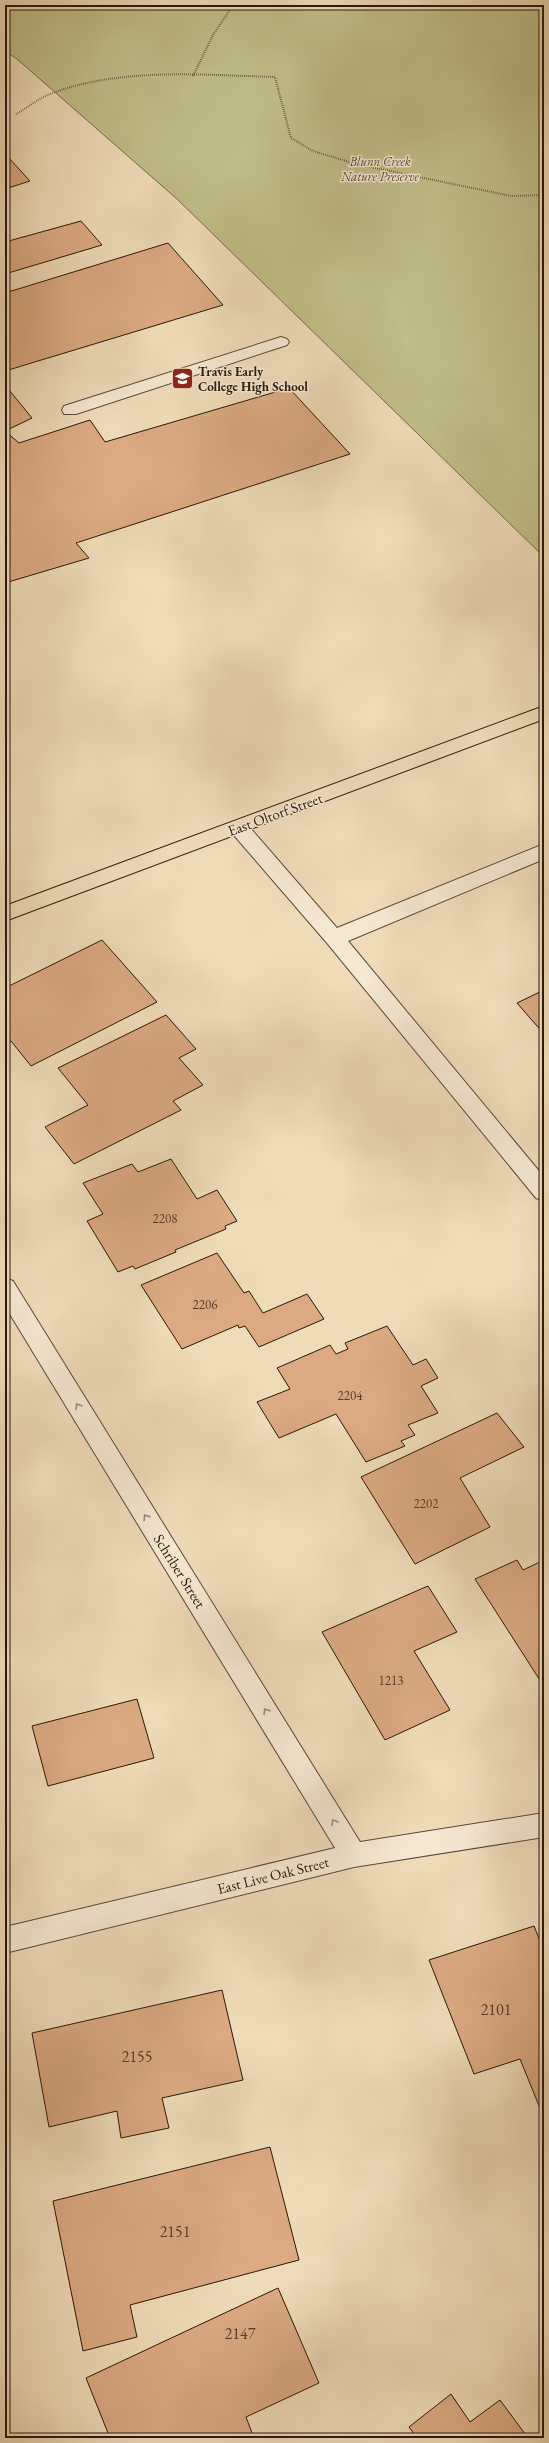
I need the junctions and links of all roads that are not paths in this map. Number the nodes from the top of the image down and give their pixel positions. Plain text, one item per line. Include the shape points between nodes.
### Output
1 (281, 342) dead end
2 (70, 410) dead end
3 (544, 712) edge
4 (239, 828) junction
5 (544, 851) edge
6 (5, 914) edge
7 (334, 938) junction
8 (544, 1192) edge
9 (5, 1287) edge
10 (544, 1825) edge
11 (354, 1855) junction
12 (5, 1940) edge

1 - 2 street
3 - 4 main road, East Oltorf Street
4 - 6 main road, East Oltorf Street
4 - 7 street
5 - 7 street
7 - 8 street
11 -> 9 street, Schriber Street
10 - 11 street, East Live Oak Street
11 - 12 street, East Live Oak Street

